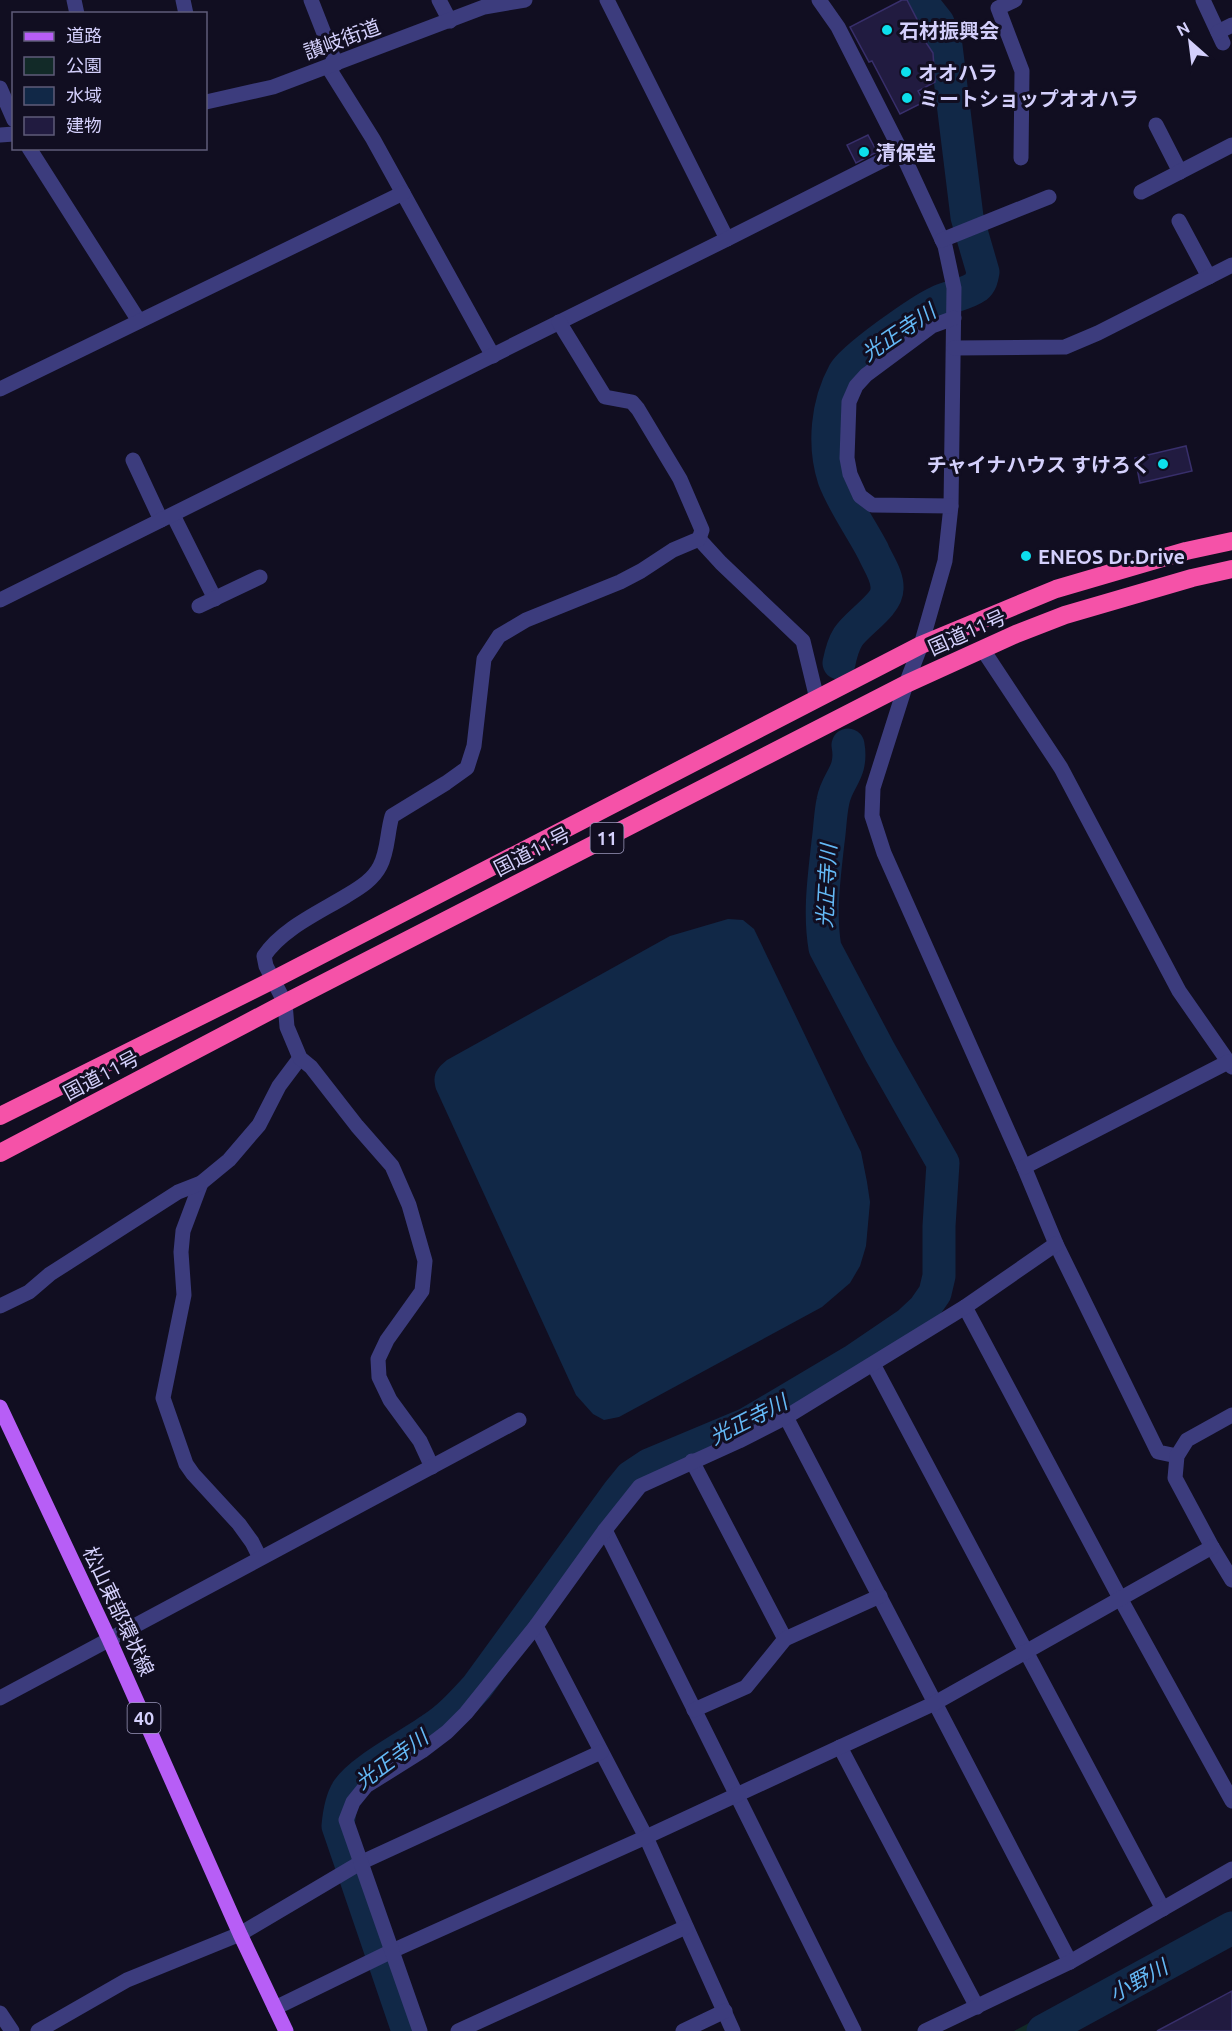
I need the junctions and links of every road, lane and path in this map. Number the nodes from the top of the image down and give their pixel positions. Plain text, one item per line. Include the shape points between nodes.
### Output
1 (311, 0) edge
2 (439, 0) edge
3 (525, 0) edge
4 (607, 0) edge
5 (819, 0) edge
6 (1015, 0) edge
7 (1203, 0) edge
8 (450, 21) junction
9 (1225, 33) edge
10 (332, 66) junction
11 (0, 88) edge
12 (207, 99) edge
13 (12, 115) edge
14 (1156, 125) dead end
15 (1232, 145) edge
16 (30, 150) edge
17 (901, 151) junction
18 (1021, 158) dead end
19 (1180, 172) junction
20 (1141, 192) dead end
21 (403, 193) junction
22 (1049, 197) dead end
23 (1179, 221) dead end
24 (727, 239) junction
25 (942, 240) junction
26 (1232, 266) edge
27 (1209, 277) junction
28 (954, 312) junction
29 (139, 321) junction
30 (559, 322) junction
31 (954, 348) junction
32 (493, 356) junction
33 (0, 389) edge
34 (133, 460) dead end
35 (951, 506) junction
36 (167, 517) junction
37 (699, 539) junction
38 (1232, 541) edge
39 (1232, 569) edge
40 (260, 577) dead end
41 (215, 598) junction
42 (0, 600) edge
43 (199, 606) dead end
44 (921, 645) junction
45 (983, 650) junction
46 (906, 684) junction
47 (817, 699) junction
48 (273, 980) junction
49 (285, 1003) junction
50 (300, 1058) junction
51 (1230, 1065) edge
52 (0, 1116) edge
53 (0, 1153) edge
54 (1024, 1167) junction
55 (201, 1183) junction
56 (1056, 1244) junction
57 (0, 1306) edge
58 (964, 1307) junction
59 (873, 1364) junction
60 (0, 1407) edge
61 (1232, 1415) edge
62 (786, 1417) junction
63 (519, 1420) dead end
64 (1178, 1456) junction
65 (692, 1461) junction
66 (432, 1467) junction
67 (605, 1530) junction
68 (1212, 1547) junction
69 (260, 1558) junction
70 (1232, 1580) edge
71 (880, 1596) junction
72 (1120, 1598) junction
73 (536, 1626) junction
74 (109, 1639) junction
75 (785, 1640) junction
76 (1026, 1651) junction
77 (0, 1698) edge
78 (935, 1702) junction
79 (694, 1710) junction
80 (840, 1747) junction
81 (602, 1752) junction
82 (736, 1795) junction
83 (1232, 1801) edge
84 (645, 1837) junction
85 (360, 1863) junction
86 (1232, 1869) edge
87 (1163, 1909) junction
88 (686, 1927) junction
89 (240, 1934) junction
90 (392, 1951) junction
91 (1070, 1962) junction
92 (977, 2007) junction
93 (275, 2008) junction
94 (724, 2012) junction
95 (0, 2013) edge
96 (12, 2031) edge
97 (38, 2031) edge
98 (286, 2031) edge
99 (420, 2031) edge
100 (458, 2031) edge
101 (683, 2031) edge
102 (733, 2031) edge
103 (854, 2031) edge
104 (925, 2031) edge

1 - 10 street
2 - 8 street
3 - 8 street, 讃岐街道 via 484,7
4 - 24 street
5 - 17 street
6 - 18 street via 998,8 1022,71
7 - 9 street
8 - 10 street, 讃岐街道
10 - 12 street, 讃岐街道 via 273,87
10 - 21 street
11 - 13 street
14 - 19 street
15 - 19 street
16 - 29 street
17 - 24 street
17 - 25 street
19 - 20 street
21 - 29 street
21 - 32 street
22 - 25 street
23 - 27 street
24 - 30 street
25 - 28 street via 952,272
26 - 27 street
27 - 31 street via 1065,347
28 - 31 street
28 - 35 street via 856,386 849,402 847,458 860,496 872,505
29 - 33 street
30 - 32 street
30 - 37 street via 605,397 632,402 638,410 680,479 702,530
31 - 35 street
32 - 36 street
34 - 36 street
35 - 44 street via 945,561
36 - 41 street
36 - 42 street
37 - 47 street via 803,641
37 - 48 street via 620,582 526,620 499,636 484,659 474,746 466,768 392,816 385,854 368,882 270,947 264,956
38 - 44 highway, 国道11号 / 11 via 1056,589
39 - 45 highway, 国道11号 / 11 via 1065,615
40 - 41 street
41 - 43 street
44 - 46 street
44 - 47 highway, 国道11号 / 11
45 - 46 highway, 国道11号 / 11
45 - 51 street via 1061,768 1179,991
46 - 49 highway, 国道11号 / 11
46 - 54 street via 873,788 872,816 884,853
47 - 48 highway, 国道11号 / 11
48 - 49 street
48 - 52 highway, 国道11号 / 11
49 - 50 street via 286,1027
49 - 53 highway, 国道11号 / 11
50 - 55 street via 258,1125 229,1160
50 - 66 street via 392,1166 409,1205 425,1261 422,1291 387,1340 378,1359 379,1377
51 - 54 street
54 - 56 street
55 - 57 street via 178,1192 50,1274 29,1292
55 - 69 street via 183,1231 184,1295 163,1398 186,1464 239,1524
56 - 58 street
56 - 64 street via 1158,1452
58 - 59 street
58 - 72 street
59 - 62 street
59 - 76 street
60 - 74 main road, 松山東部環状線 / 40
61 - 64 street via 1188,1440
62 - 65 street
62 - 71 street
63 - 66 street
64 - 68 street via 1175,1478
65 - 67 street via 640,1486
65 - 75 street
66 - 69 street
67 - 73 street
67 - 79 street
68 - 70 street
68 - 72 street
69 - 74 street
71 - 75 street
71 - 78 street
72 - 76 street
72 - 83 street
73 - 81 street
73 - 85 street via 447,1732 366,1786 353,1802 346,1820
74 - 77 street
74 - 89 main road, 松山東部環状線 / 40
75 - 79 street via 746,1687
76 - 78 street
76 - 87 street
78 - 80 street
78 - 91 street
79 - 82 street
80 - 82 street
80 - 92 street
81 - 84 street
81 - 85 street
82 - 84 street
82 - 103 street
84 - 88 street
84 - 90 street
85 - 89 street
85 - 90 street
86 - 87 street
87 - 91 street
88 - 94 street
88 - 100 street
89 - 93 main road, 松山東部環状線 / 40
89 - 97 street via 127,1980
90 - 93 street
90 - 99 street
91 - 92 street
92 - 104 street
93 - 98 main road, 松山東部環状線 / 40
94 - 101 street
94 - 102 street
95 - 96 street

